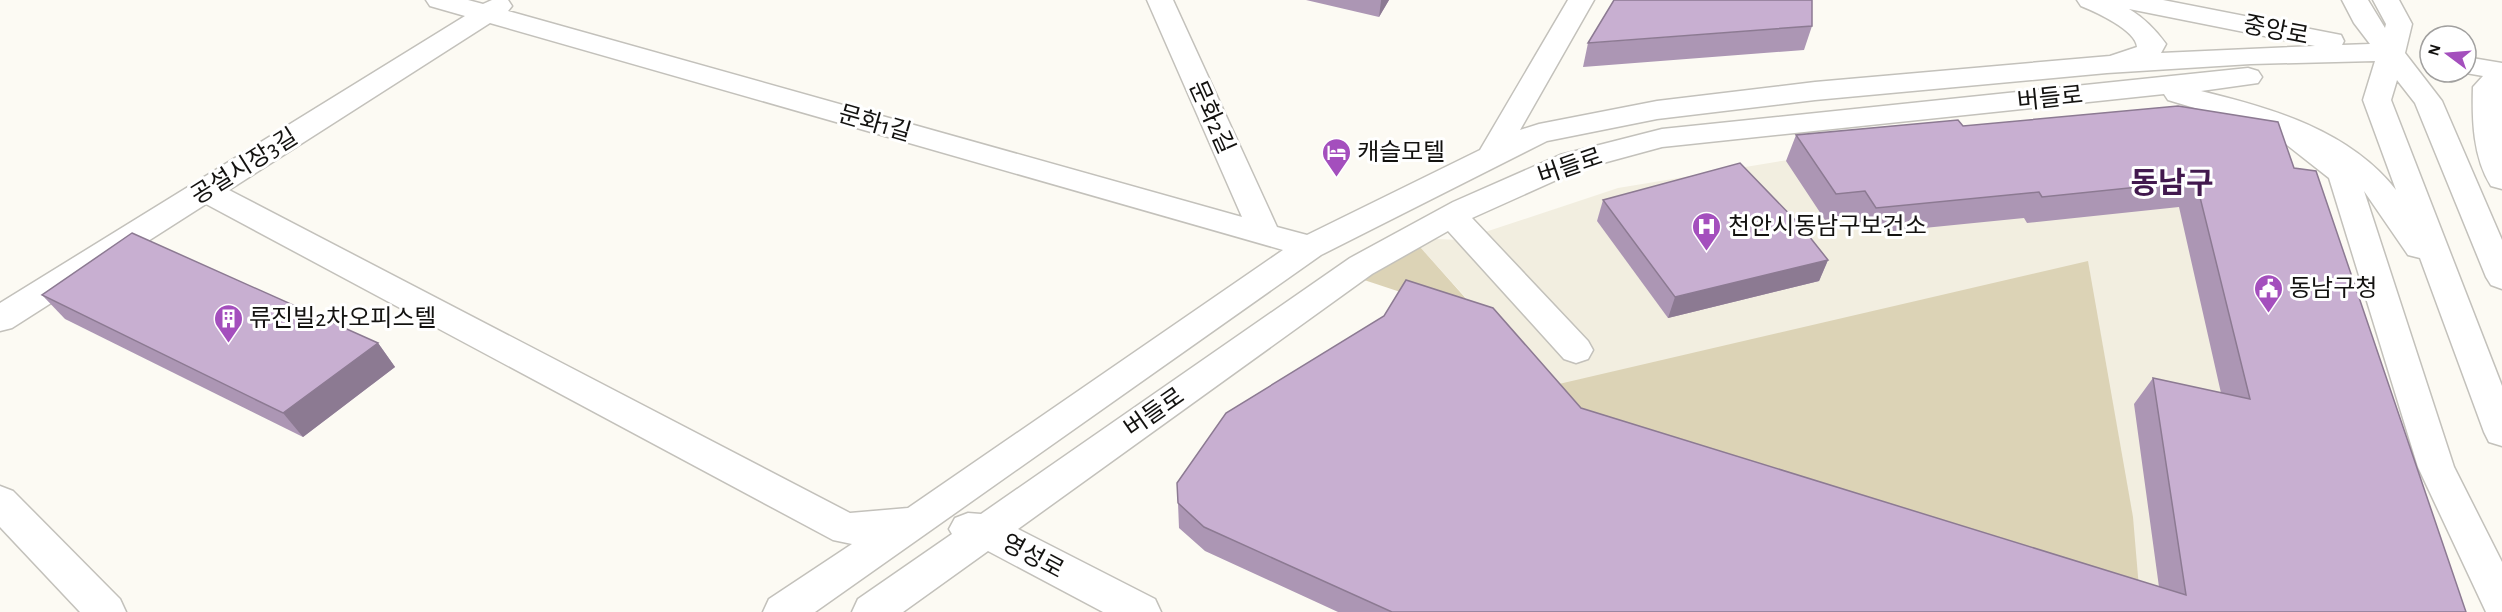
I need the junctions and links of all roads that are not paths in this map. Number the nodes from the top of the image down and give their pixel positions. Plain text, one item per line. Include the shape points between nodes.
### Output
1 (439, 0) edge
2 (1160, 0) edge
3 (1581, 0) edge
4 (2090, 0) edge
5 (2123, 0) edge
6 (2355, 0) edge
7 (2386, 0) edge
8 (498, 6) edge
9 (2392, 52) junction
10 (2418, 57) edge
11 (2107, 65) junction
12 (2478, 67) edge
13 (2502, 71) edge
14 (2502, 76) edge
15 (2150, 87) junction
16 (2280, 126) junction
17 (1490, 158) junction
18 (2500, 170) edge
19 (206, 190) junction
20 (1452, 216) junction
21 (1265, 234) junction
22 (1310, 247) junction
23 (2442, 277) junction
24 (2502, 278) edge
25 (0, 319) edge
26 (1576, 350) dead end
27 (2502, 432) edge
28 (0, 502) edge
29 (917, 522) junction
30 (986, 531) junction
31 (2502, 603) edge
32 (106, 612) edge
33 (783, 612) edge
34 (872, 612) edge
35 (1141, 612) edge

1 - 8 street, 문화1길
2 - 21 street, 문화2길
3 - 17 street
4 - 11 street via 2117,11 2152,44 2148,52
5 - 9 street, 중앙로
6 - 9 street via 2367,23
7 - 9 street via 2399,24
8 - 19 street, 공설시장3길
8 - 21 street, 문화1길
9 - 10 street, 중앙로
9 - 11 street, 버들로
9 - 15 street, 버들로 via 2287,73
9 - 23 street via 2377,100
9 - 24 street via 2428,101
11 - 17 street, 버들로 via 1657,110 1539,134
12 - 13 street
14 - 18 street via 2487,87 2486,112
15 - 16 street via 2236,107
15 - 20 street, 버들로 via 1662,138 1571,162
16 - 23 street via 2322,143 2365,174
16 - 31 street via 2343,174 2436,468
17 - 22 street, 버들로
19 - 25 street, 공설시장3길
19 - 29 street, 영성로 via 846,529
20 - 26 street
20 - 30 street, 버들로 via 1360,266
21 - 22 street, 문화1길
22 - 29 street, 버들로
23 - 27 street
28 - 32 street
29 - 30 street, 영성로
29 - 33 street, 버들로
30 - 34 street, 버들로
30 - 35 street, 영성로

